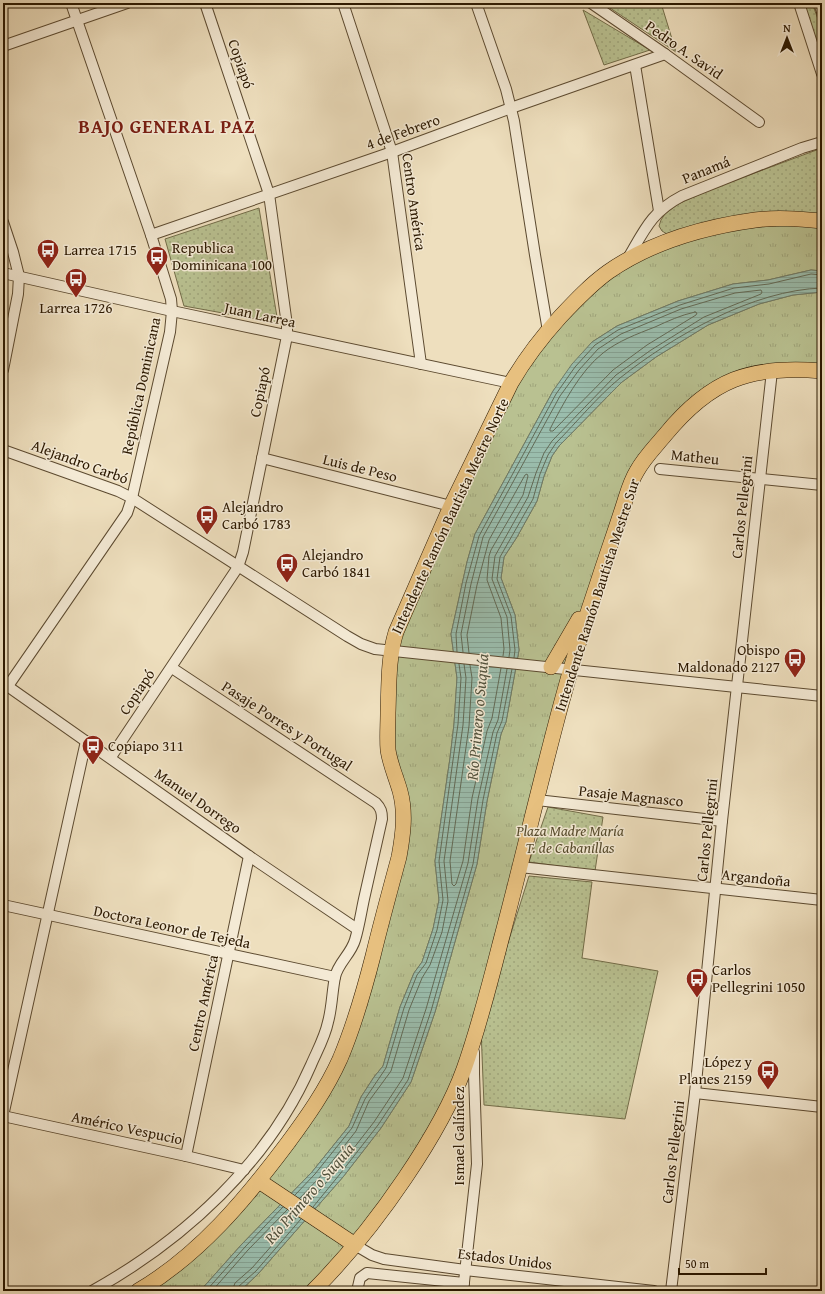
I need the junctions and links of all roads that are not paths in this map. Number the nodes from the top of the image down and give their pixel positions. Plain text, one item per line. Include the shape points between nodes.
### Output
1 (71, 3) edge
2 (127, 3) edge
3 (205, 3) edge
4 (343, 3) edge
5 (476, 3) edge
6 (592, 3) edge
7 (799, 3) edge
8 (819, 3) edge
9 (822, 12) edge
10 (77, 20) junction
11 (3, 46) edge
12 (665, 54) junction
13 (635, 64) junction
14 (822, 74) edge
15 (511, 108) junction
16 (759, 122) dead end
17 (822, 142) edge
18 (392, 152) junction
19 (269, 194) junction
20 (659, 211) junction
21 (822, 221) edge
22 (3, 222) edge
23 (151, 235) junction
24 (627, 260) junction
25 (3, 273) edge
26 (19, 276) junction
27 (172, 311) junction
28 (548, 331) junction
29 (287, 336) junction
30 (421, 364) junction
31 (3, 370) edge
32 (772, 371) junction
33 (822, 371) edge
34 (511, 383) junction
35 (3, 450) edge
36 (262, 458) junction
37 (660, 469) dead end
38 (761, 479) junction
39 (822, 485) edge
40 (132, 498) junction
41 (451, 506) junction
42 (238, 567) junction
43 (594, 594) junction
44 (391, 652) junction
45 (551, 667) junction
46 (172, 668) junction
47 (570, 669) junction
48 (4, 685) edge
49 (737, 687) junction
50 (822, 696) edge
51 (86, 741) junction
52 (111, 757) junction
53 (537, 800) junction
54 (722, 821) junction
55 (249, 856) junction
56 (520, 868) junction
57 (716, 888) junction
58 (822, 900) edge
59 (3, 905) edge
60 (47, 914) junction
61 (357, 929) junction
62 (229, 955) junction
63 (335, 977) junction
64 (476, 1029) junction
65 (695, 1093) junction
66 (822, 1107) edge
67 (3, 1116) edge
68 (186, 1156) junction
69 (244, 1170) junction
70 (259, 1181) junction
71 (350, 1242) junction
72 (465, 1270) junction
73 (463, 1287) edge
74 (92, 1291) edge
75 (138, 1291) edge
76 (313, 1291) edge
77 (357, 1291) edge
78 (654, 1291) edge
79 (671, 1291) edge

1 - 10 street, República Dominicana
2 - 10 street
3 - 19 street, Copiapó
4 - 18 street, Centro América
5 - 15 street
6 - 12 street, Pedro A. Savid
7 - 14 street
8 - 9 street
10 - 11 street
10 - 23 street, República Dominicana
12 - 13 street, 4 de Febrero
12 - 16 street, Pedro A. Savid
13 - 15 street, 4 de Febrero
13 - 20 street
15 - 18 street, 4 de Febrero
15 - 28 street
17 - 20 street, Panamá via 682,196
18 - 19 street, 4 de Febrero
18 - 30 street, Centro América
19 - 23 street, 4 de Febrero
19 - 29 street, Copiapó
20 - 24 street, Panamá
21 - 24 main road, Intendente Ramón Bautista Mestre Norte via 756,220 720,226 656,245
22 - 26 street
23 - 27 street, República Dominicana via 171,299
24 - 28 main road, Intendente Ramón Bautista Mestre Norte via 582,293
25 - 26 street, Juan Larrea
26 - 27 street, Juan Larrea
26 - 31 street via 18,294
27 - 29 street, Juan Larrea
27 - 40 street, República Dominicana via 170,332
28 - 34 main road, Intendente Ramón Bautista Mestre Norte via 529,354
29 - 30 street, Juan Larrea
29 - 36 street, Copiapó
30 - 34 street, Juan Larrea
32 - 33 main road, Intendente Ramón Bautista Mestre Sur
32 - 38 street, Carlos Pellegrini
32 - 43 main road, Intendente Ramón Bautista Mestre Sur via 743,375 708,392 678,420 644,460 633,477
34 - 41 main road, Intendente Ramón Bautista Mestre Norte
35 - 40 street, Alejandro Carbó
36 - 41 street, Luis de Peso
36 - 42 street, Copiapó
37 - 38 street, Matheu
38 - 39 street, Matheu
38 - 49 street, Carlos Pellegrini
40 - 42 street, Alejandro Carbó
40 - 48 street, República Dominicana via 127,513
41 - 44 main road, Intendente Ramón Bautista Mestre Norte via 396,632
42 - 44 street, Alejandro Carbó via 361,644
42 - 46 street, Copiapó
43 - 45 main road
43 - 47 main road, Intendente Ramón Bautista Mestre Sur
44 - 45 street, Alejandro Carbó
44 - 70 main road, Intendente Ramón Bautista Mestre Norte via 388,743 403,809 404,823 399,857 361,1000 340,1059 320,1096
45 - 47 street, Alejandro Carbó
46 - 52 street, Copiapó
46 - 61 street, Pasaje Porres y Portugal via 380,807 382,812
47 - 49 street, Alejandro Carbó
47 - 53 main road, Intendente Ramón Bautista Mestre Sur
48 - 51 street, Manuel Dorrego
49 - 50 street, Alejandro Carbó
49 - 54 street, Carlos Pellegrini
51 - 52 street, Manuel Dorrego
51 - 60 street
52 - 55 street, Manuel Dorrego
53 - 54 street, Pasaje Magnasco
53 - 56 main road, Intendente Ramón Bautista Mestre Sur
54 - 57 street, Carlos Pellegrini
55 - 61 street, Manuel Dorrego
55 - 62 street, Centro América
56 - 57 street, Argandoña
56 - 64 main road, Intendente Ramón Bautista Mestre Sur
57 - 58 street, Argandoña
57 - 65 street, Carlos Pellegrini
59 - 60 street, Doctora Leonor de Tejeda
60 - 62 street, Doctora Leonor de Tejeda
60 - 67 street
61 - 63 street via 354,942
62 - 63 street, Doctora Leonor de Tejeda
62 - 68 street, Centro América
63 - 69 street via 328,1023 300,1090 268,1140
64 - 71 main road, Intendente Ramón Bautista Mestre Sur via 458,1084 435,1130 390,1199
64 - 72 street, Ismael Galíndez via 473,1062 478,1164
65 - 66 street
65 - 79 street, Carlos Pellegrini
67 - 68 street, Américo Vespucio
68 - 69 street, Américo Vespucio
69 - 74 street via 173,1238 144,1260
70 - 71 main road
70 - 75 main road, Intendente Ramón Bautista Mestre Norte via 212,1234 158,1279
71 - 72 street, Estados Unidos via 384,1259
71 - 76 main road, Intendente Ramón Bautista Mestre Sur
72 - 73 street, Ismael Galíndez
72 - 78 street, Estados Unidos
73 - 77 street via 367,1273 360,1278

